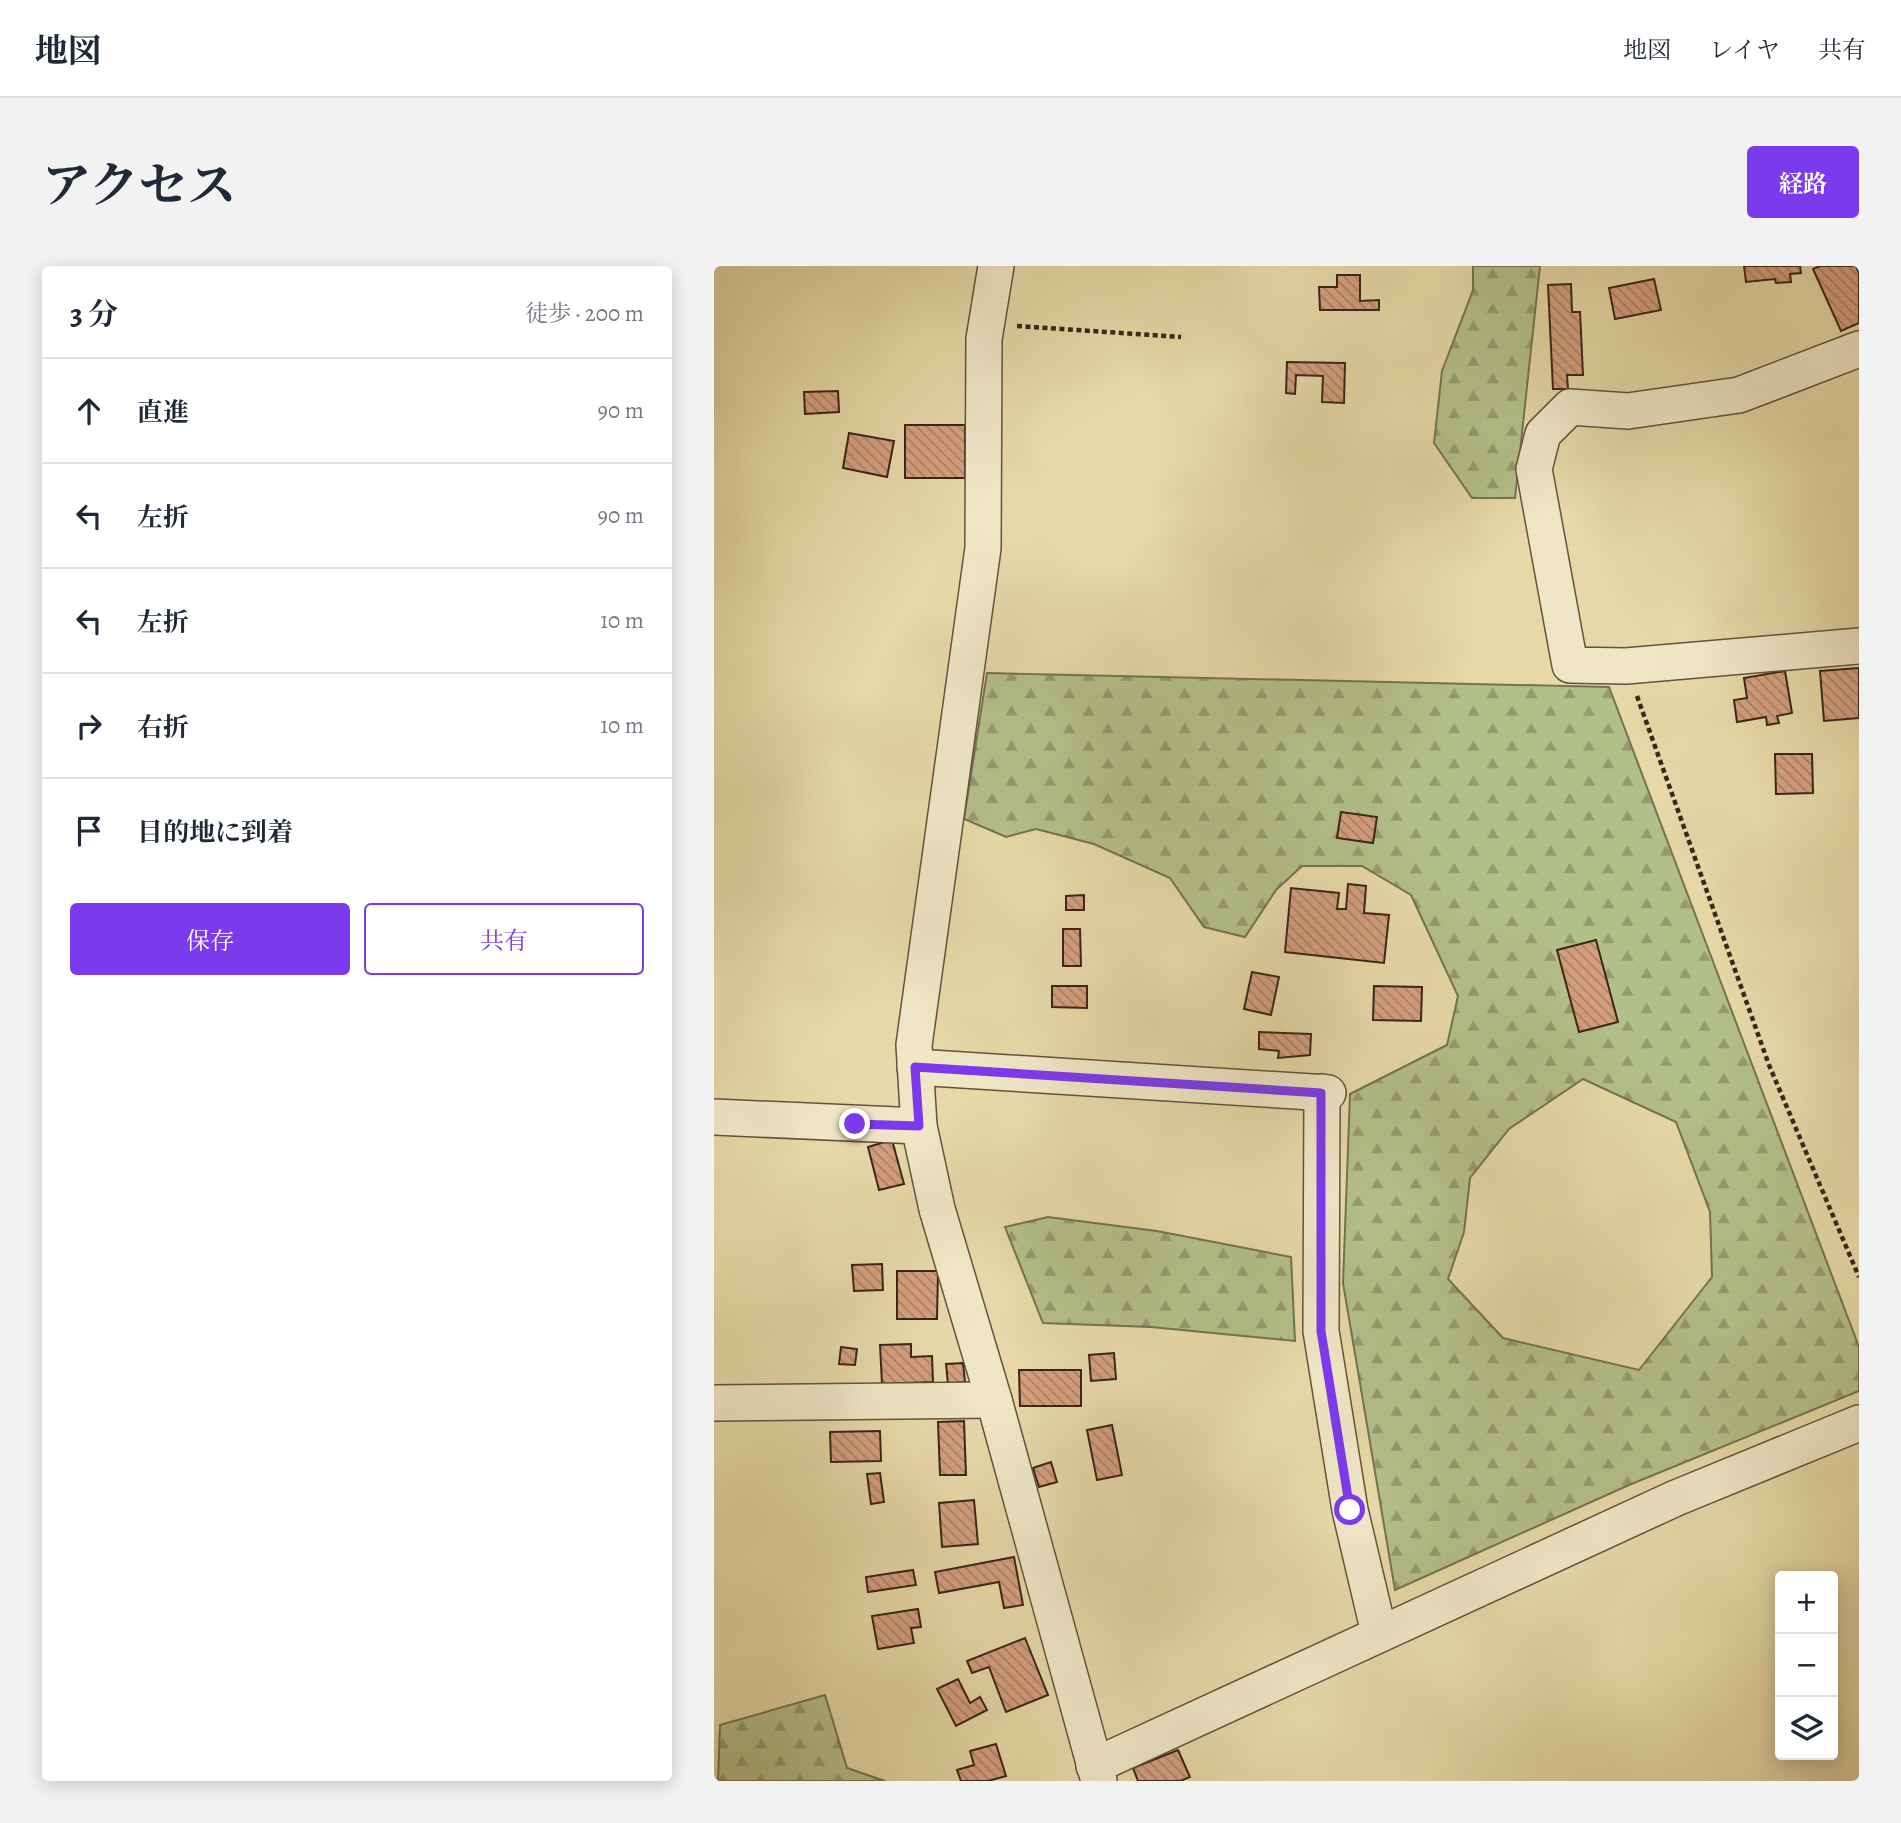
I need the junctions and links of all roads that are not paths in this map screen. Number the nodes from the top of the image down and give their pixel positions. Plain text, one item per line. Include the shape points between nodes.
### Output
1 (996, 266) edge
2 (1859, 349) edge
3 (1859, 646) edge
4 (915, 1067) junction
5 (714, 1117) edge
6 (919, 1126) junction
7 (994, 1400) junction
8 (714, 1404) edge
9 (1859, 1423) edge
10 (1379, 1633) junction
11 (1097, 1774) edge

1 - 4 street via 987,324 983,548 914,1045
2 - 3 street via 1740,395 1628,411 1570,407 1543,434 1534,469 1570,665 1626,666
4 - 6 street
4 - 10 street via 1325,1093 1321,1331 1350,1510
5 - 6 street
6 - 7 street via 937,1209
7 - 8 street
7 - 11 street
9 - 10 street via 1675,1498
10 - 11 street

